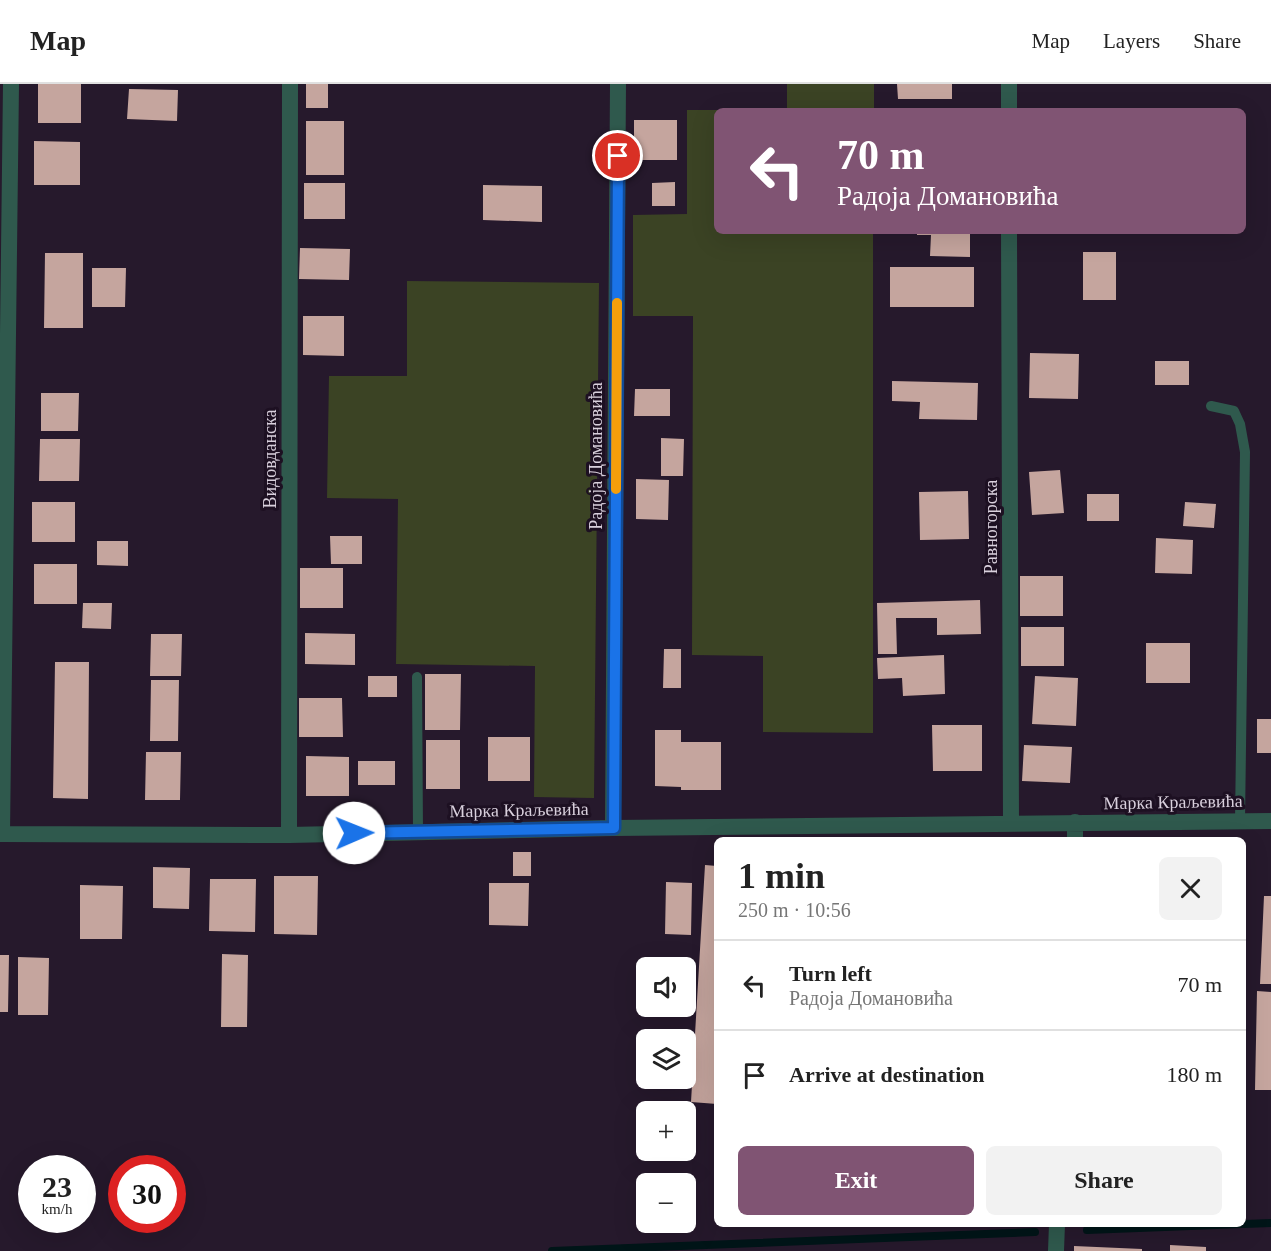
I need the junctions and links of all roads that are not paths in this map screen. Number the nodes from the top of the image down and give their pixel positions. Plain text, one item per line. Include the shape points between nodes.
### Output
1 (11, 84) edge
2 (290, 84) edge
3 (618, 84) edge
4 (1009, 84) edge
5 (1009, 108) edge
6 (1009, 234) edge
7 (1211, 406) dead end
8 (417, 677) dead end
9 (1240, 821) junction
10 (1271, 821) edge
11 (1076, 822) junction
12 (1011, 823) junction
13 (614, 828) junction
14 (418, 832) junction
15 (1, 834) edge
16 (289, 835) junction
17 (1075, 837) edge
18 (1057, 1227) edge
19 (1056, 1251) edge

1 - 15 street
2 - 16 street, Видовданска
3 - 13 street, Радоја Домановића
4 - 5 street
6 - 12 street, Равногорска
7 - 9 lane via 1234,411 1245,452
8 - 14 lane
9 - 10 street, Марка Краљевића
9 - 11 street, Марка Краљевића
11 - 12 street, Марка Краљевића
11 - 17 street
12 - 13 street, Марка Краљевића
13 - 14 street, Марка Краљевића
14 - 16 street, Марка Краљевића
15 - 16 street, Марка Краљевића
18 - 19 street

